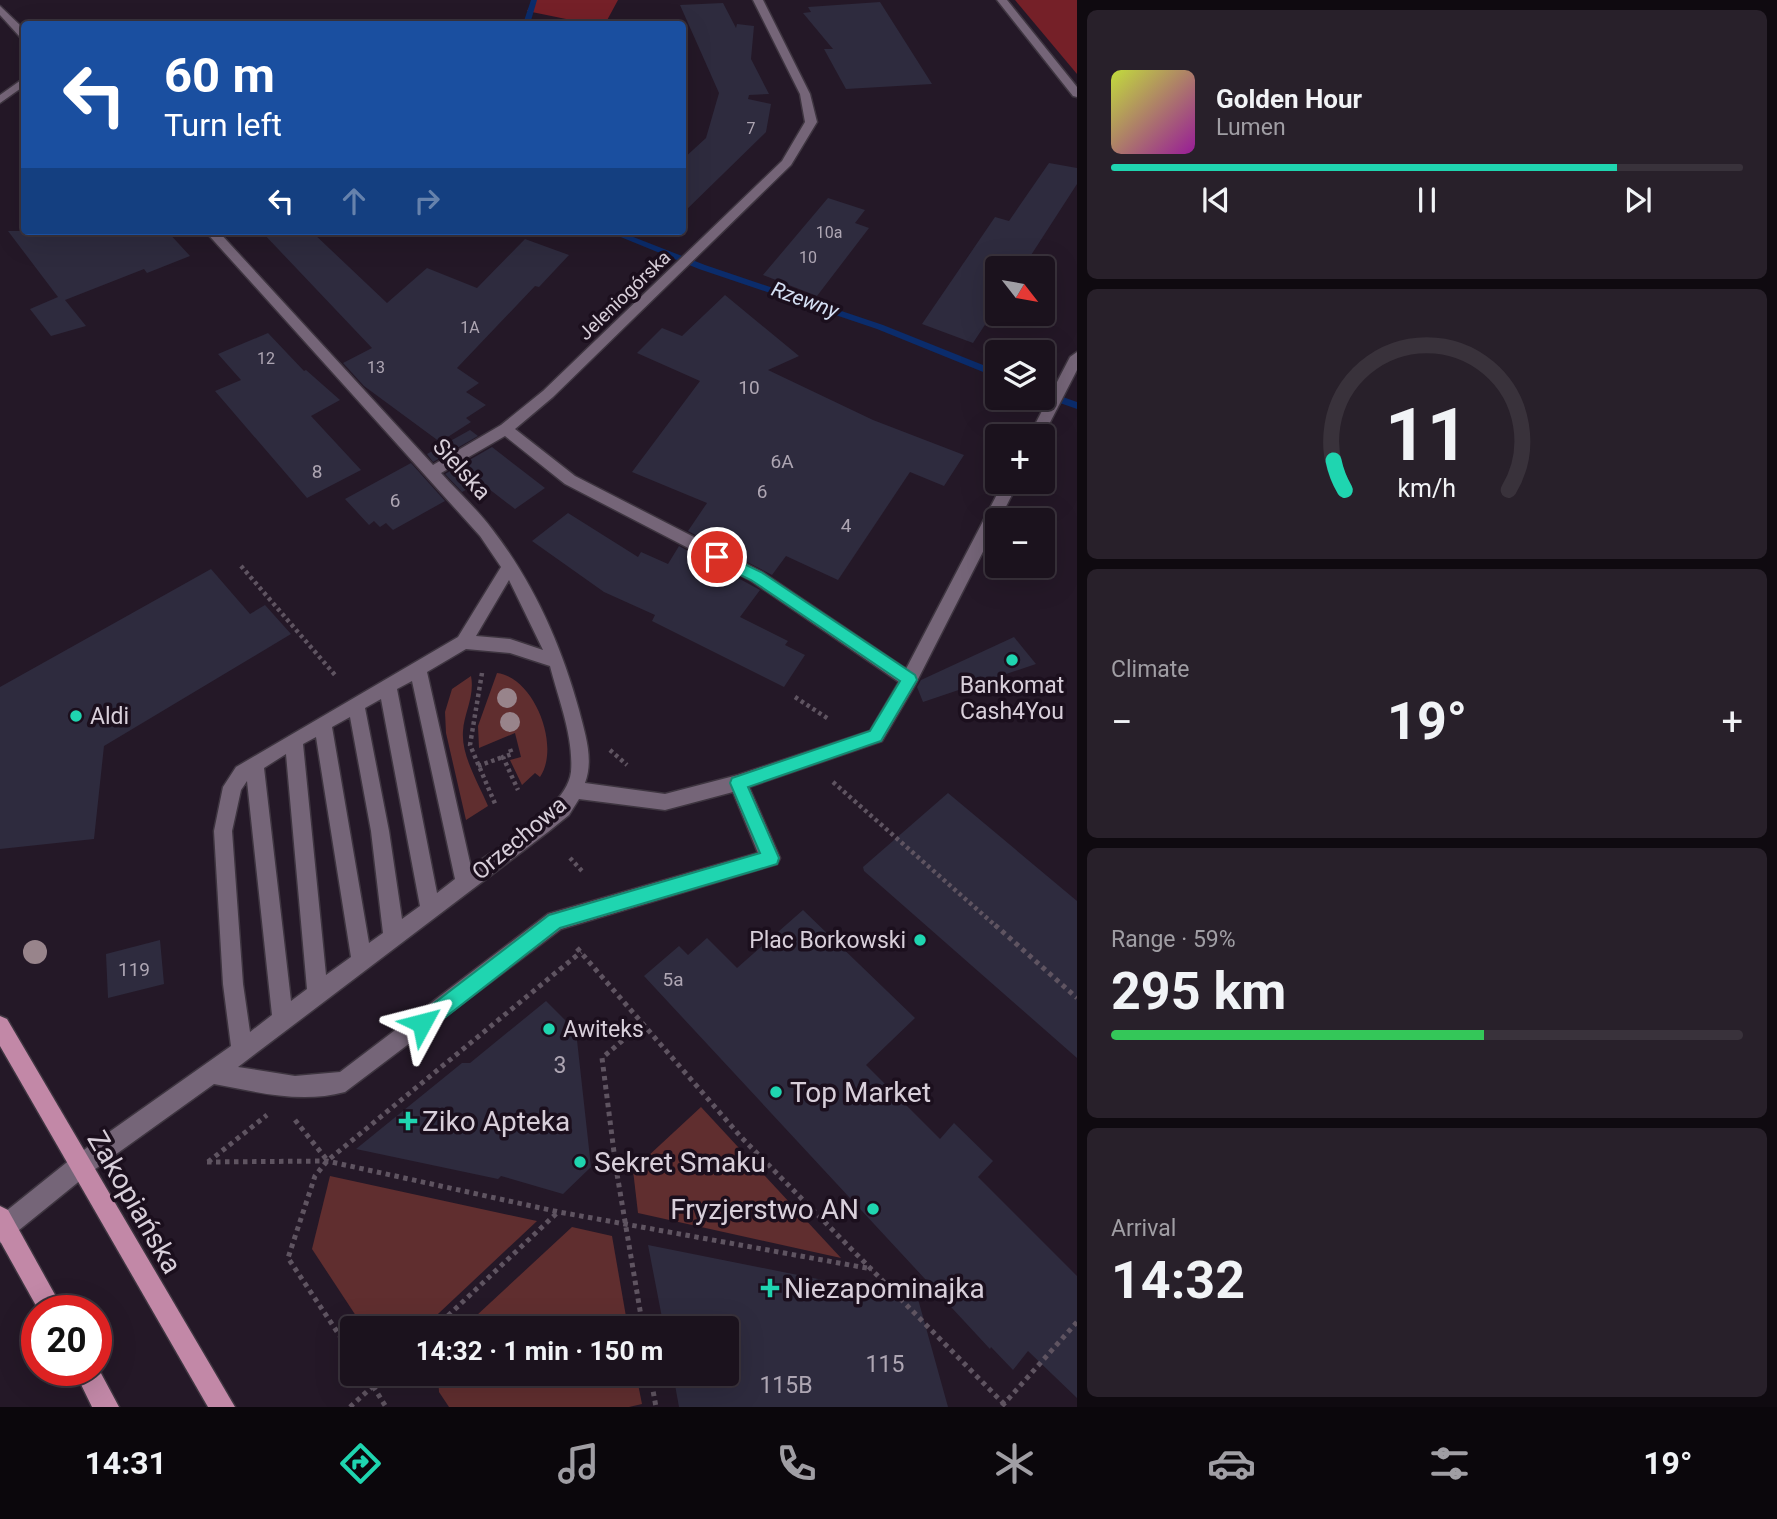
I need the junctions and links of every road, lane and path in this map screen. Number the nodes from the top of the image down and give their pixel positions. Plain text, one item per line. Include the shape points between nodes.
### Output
1 (758, 0) edge
2 (1002, 0) edge
3 (0, 9) edge
4 (21, 32) edge
5 (21, 83) edge
6 (1077, 94) edge
7 (0, 100) edge
8 (216, 235) edge
9 (1077, 358) edge
10 (1042, 424) edge
11 (506, 429) junction
12 (432, 472) junction
13 (1005, 494) edge
14 (510, 565) junction
15 (241, 566) dead end
16 (464, 642) junction
17 (557, 661) junction
18 (418, 669) junction
19 (482, 673) dead end
20 (335, 675) dead end
21 (909, 680) junction
22 (388, 687) junction
23 (796, 697) dead end
24 (356, 705) junction
25 (323, 724) junction
26 (840, 726) dead end
27 (294, 741) junction
28 (607, 741) dead end
29 (510, 749) dead end
30 (503, 757) junction
31 (808, 758) junction
32 (254, 764) junction
33 (478, 766) junction
34 (633, 769) dead end
35 (738, 783) junction
36 (518, 790) dead end
37 (574, 790) junction
38 (496, 806) dead end
39 (570, 858) dead end
40 (582, 871) dead end
41 (466, 882) junction
42 (430, 909) junction
43 (394, 937) junction
44 (362, 961) junction
45 (318, 994) junction
46 (1077, 998) edge
47 (284, 1019) junction
48 (643, 1023) junction
49 (0, 1026) edge
50 (242, 1051) junction
51 (211, 1073) junction
52 (272, 1112) dead end
53 (290, 1113) dead end
54 (327, 1161) junction
55 (79, 1167) junction
56 (559, 1212) junction
57 (625, 1224) junction
58 (2, 1225) edge
59 (873, 1269) junction
60 (43, 1295) edge
61 (448, 1316) edge
62 (641, 1316) edge
63 (1077, 1322) edge
64 (340, 1336) edge
65 (95, 1386) edge
66 (652, 1386) edge
67 (373, 1387) joint
68 (1004, 1406) edge
69 (106, 1407) edge
70 (222, 1407) edge
71 (350, 1407) edge
72 (386, 1407) edge
73 (656, 1407) edge

1 - 11 street, Jeleniogórska via 805,94 811,122 787,163
2 - 6 street
3 - 4 street
5 - 7 street
8 - 12 street, Sielska
9 - 10 street
11 - 12 street, Jeleniogórska
11 - 21 street via 570,480 756,576
12 - 14 street, Sielska
13 - 21 street, Orzechowa
14 - 16 street
14 - 17 street, Sielska
15 - 20 path
16 - 17 street via 510,646
16 - 18 street
17 - 37 street, Sielska via 579,746 580,773
18 - 22 street
18 - 41 street
19 - 33 path via 470,735
21 - 31 street, Orzechowa via 876,736
22 - 24 street
22 - 42 street
23 - 26 path
24 - 25 street
24 - 43 street
25 - 27 street
25 - 44 street
27 - 32 street
27 - 45 street
28 - 34 path via 615,756
29 - 30 path via 512,754
30 - 33 path
30 - 36 path
31 - 35 street, Orzechowa
31 - 46 path
32 - 47 street
32 - 50 street via 232,787 223,831
33 - 38 path
35 - 37 street, Orzechowa via 665,802
35 - 51 street via 770,858 555,921 345,1081 300,1088
37 - 41 street, Orzechowa via 562,809
39 - 40 path
41 - 42 street, Orzechowa
42 - 43 street, Orzechowa
43 - 44 street, Orzechowa
44 - 45 street, Orzechowa
45 - 47 street, Orzechowa
47 - 50 street, Orzechowa
48 - 54 path via 581,953
48 - 57 path via 602,1058
48 - 59 path via 741,1137
49 - 55 main road, Zakopiańska
50 - 51 street, Orzechowa
51 - 55 street, Orzechowa
52 - 54 path via 207,1163
53 - 54 path
54 - 56 path
54 - 64 path via 315,1176 289,1258
55 - 58 street, Orzechowa
55 - 70 main road, Zakopiańska
56 - 57 path
56 - 61 path
57 - 59 path
57 - 62 path
58 - 60 main road
59 - 68 path
63 - 68 path
65 - 69 main road
66 - 73 path
67 - 71 path
67 - 72 path

